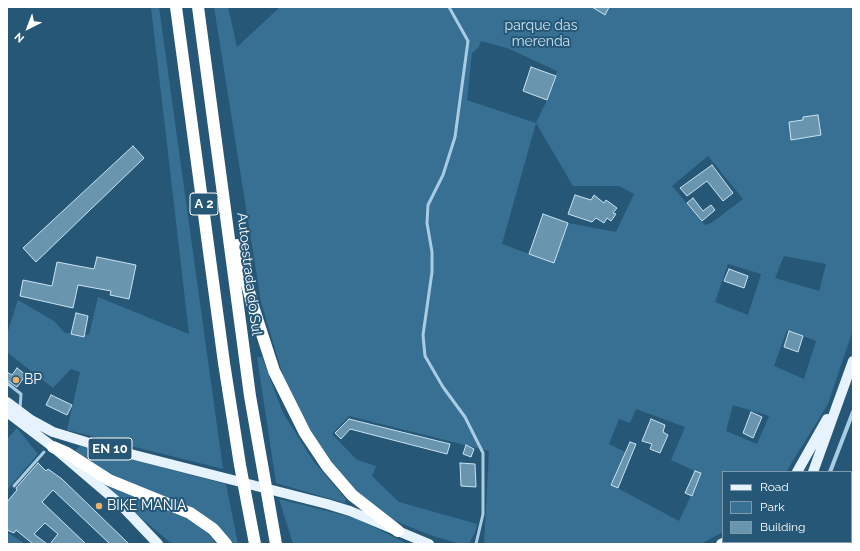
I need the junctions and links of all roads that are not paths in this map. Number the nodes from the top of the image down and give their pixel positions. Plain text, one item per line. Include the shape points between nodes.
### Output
1 (176, 7) edge
2 (198, 7) edge
3 (449, 7) edge
4 (223, 185) junction
5 (853, 361) edge
6 (7, 383) edge
7 (842, 393) junction
8 (7, 402) edge
9 (853, 412) edge
10 (12, 416) edge
11 (48, 449) junction
12 (798, 471) edge
13 (813, 471) edge
14 (830, 471) edge
15 (14, 486) dead end
16 (252, 531) junction
17 (398, 531) junction
18 (158, 544) edge
19 (226, 544) edge
20 (250, 544) edge
21 (255, 544) edge
22 (276, 544) edge
23 (429, 544) edge
24 (476, 544) edge

1 - 16 highway, A 2 via 224,363
2 - 4 highway, Autoestrada do Sul / A 2
3 - 24 lane via 468,41 455,137 443,175 428,205 427,223 432,252 432,272 423,334 425,356 465,417 483,453 482,514
4 - 17 highway via 246,285 259,327 274,371 296,417 338,480 352,495
4 - 22 highway, Autoestrada do Sul / A 2 via 250,396
5 - 7 main road
6 - 10 lane via 21,394
7 - 12 main road
7 - 13 main road
8 - 10 main road, EN 10
9 - 14 street
10 - 11 main road, EN 10
10 - 17 main road, EN 10 via 53,432 119,451 350,511
11 - 15 lane
11 - 18 main road, EN 10 via 121,505
11 - 19 highway via 67,453 109,480 190,513 212,529
16 - 20 highway
16 - 21 highway, A 2
17 - 23 main road, EN 10

